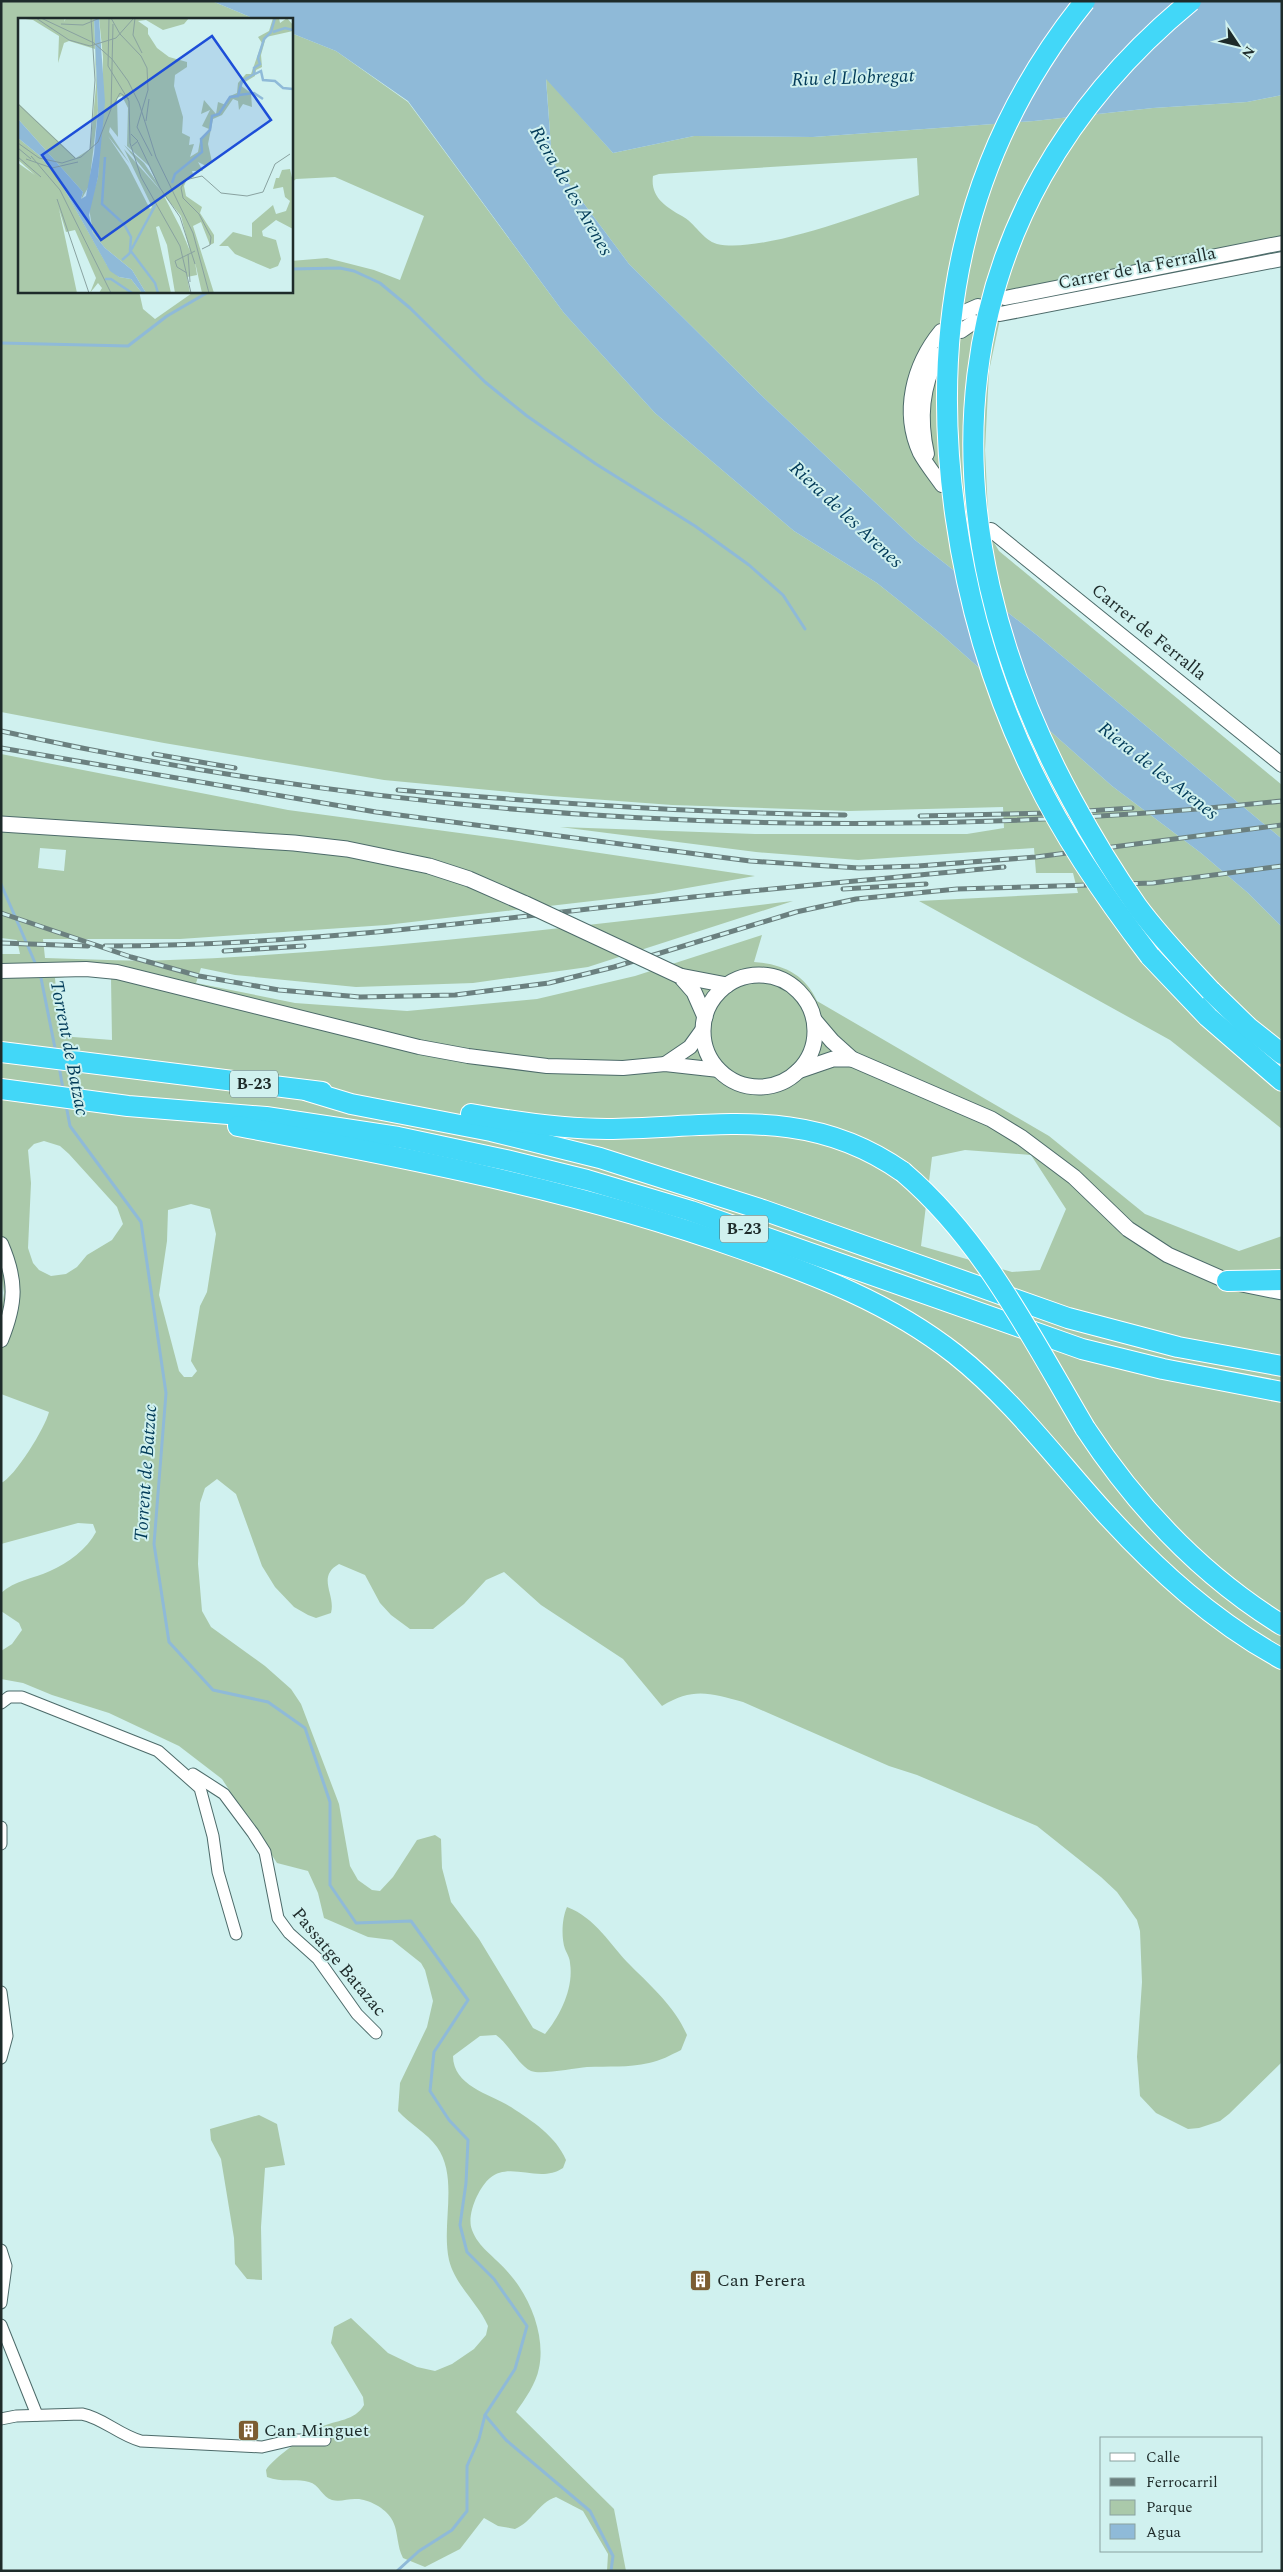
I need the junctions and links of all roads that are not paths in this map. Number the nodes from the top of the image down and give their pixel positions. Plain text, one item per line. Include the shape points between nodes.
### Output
1 (1085, 1) edge
2 (1191, 1) edge
3 (1282, 243) edge
4 (1282, 259) edge
5 (1005, 298) dead end
6 (978, 306) dead end
7 (962, 313) dead end
8 (1000, 314) dead end
9 (974, 322) dead end
10 (941, 331) dead end
11 (962, 331) dead end
12 (938, 355) dead end
13 (931, 469) junction
14 (942, 485) dead end
15 (991, 530) dead end
16 (1282, 765) edge
17 (1, 824) edge
18 (1, 971) edge
19 (680, 976) junction
20 (727, 985) junction
21 (815, 1021) junction
22 (704, 1023) junction
23 (1252, 1023) junction
24 (1282, 1038) edge
25 (1239, 1049) junction
26 (1, 1052) edge
27 (1282, 1054) edge
28 (852, 1058) junction
29 (664, 1064) junction
30 (719, 1070) junction
31 (798, 1071) junction
32 (1282, 1082) edge
33 (1, 1089) edge
34 (308, 1091) junction
35 (1282, 1098) edge
36 (195, 1115) junction
37 (1, 1244) edge
38 (1227, 1280) junction
39 (1282, 1280) edge
40 (1282, 1292) edge
41 (1, 1340) edge
42 (1282, 1366) edge
43 (1282, 1392) edge
44 (1282, 1625) edge
45 (1282, 1659) edge
46 (2, 1702) edge
47 (158, 1751) junction
48 (1, 1826) edge
49 (1, 1844) edge
50 (236, 1934) dead end
51 (1, 1992) edge
52 (376, 2034) dead end
53 (1, 2058) edge
54 (1, 2250) edge
55 (1, 2303) edge
56 (1, 2325) edge
57 (37, 2415) junction
58 (1, 2419) edge
59 (325, 2440) dead end

1 - 25 highway, bridge via 1043,59 1011,115 984,178 964,245 953,306 949,368 949,436 956,511 968,584 988,659 1035,777 1080,857 1134,934 1170,979
2 - 23 highway, bridge via 1144,42 1100,90 1058,146 1029,200 1006,255 989,309 976,384 973,457 978,525 991,592 1011,664 1042,742 1106,860 1139,908 1211,991
3 - 5 street, Carrer de la Ferralla
4 - 8 street, Carrer de la Ferralla
6 - 7 street
9 - 11 street
10 - 13 street via 920,361 911,406 914,437
12 - 13 street via 924,388 922,405
13 - 14 street
15 - 16 street, Carrer de Ferralla
17 - 19 main road, bridge via 294,843 347,849 429,866 469,878
18 - 29 street via 86,969 117,972 419,1047 502,1061 607,1068
19 - 20 main road
19 - 22 main road via 694,992
20 - 21 main road via 748,975 761,974 785,981 804,997
20 - 22 main road via 713,1000
21 - 28 main road
21 - 31 main road via 813,1046
22 - 29 street via 690,1047
22 - 30 main road via 707,1051
23 - 24 highway
23 - 27 highway
25 - 32 highway
25 - 35 highway
26 - 34 highway, B-23
28 - 31 main road via 833,1059
28 - 38 main road via 1000,1124 1058,1164 1128,1228 1153,1246 1188,1266
29 - 30 street
30 - 31 main road via 735,1081 754,1086 779,1083
33 - 36 highway, B-23
34 - 42 highway, B-23 via 351,1104 491,1131 609,1161 763,1210 1038,1309 1149,1340
34 - 44 highway, bridge via 358,1093 488,1117 576,1127 743,1123 792,1126 850,1142 886,1160 939,1205 982,1258 1085,1428 1137,1499 1179,1544 1236,1595
36 - 43 highway, B-23 via 266,1117 398,1137 577,1177 726,1223 1082,1349
36 - 45 highway via 450,1167 581,1198 720,1241 863,1296 910,1322 975,1370 1013,1407 1158,1569 1221,1621
37 - 41 street via 13,1276 14,1294 12,1312
38 - 39 highway
38 - 40 main road
46 - 47 street, Passatge Batazac via 22,1697
47 - 50 street, Passatge Batazac via 200,1788 213,1836 220,1880
47 - 52 street, Passatge Batazac via 224,1794 265,1852 278,1918 289,1933 318,1959 357,2014
48 - 49 street
51 - 53 street via 7,2036
54 - 55 street via 6,2266
56 - 57 street
57 - 58 street
57 - 59 street via 92,2416 141,2441 262,2447 292,2440

